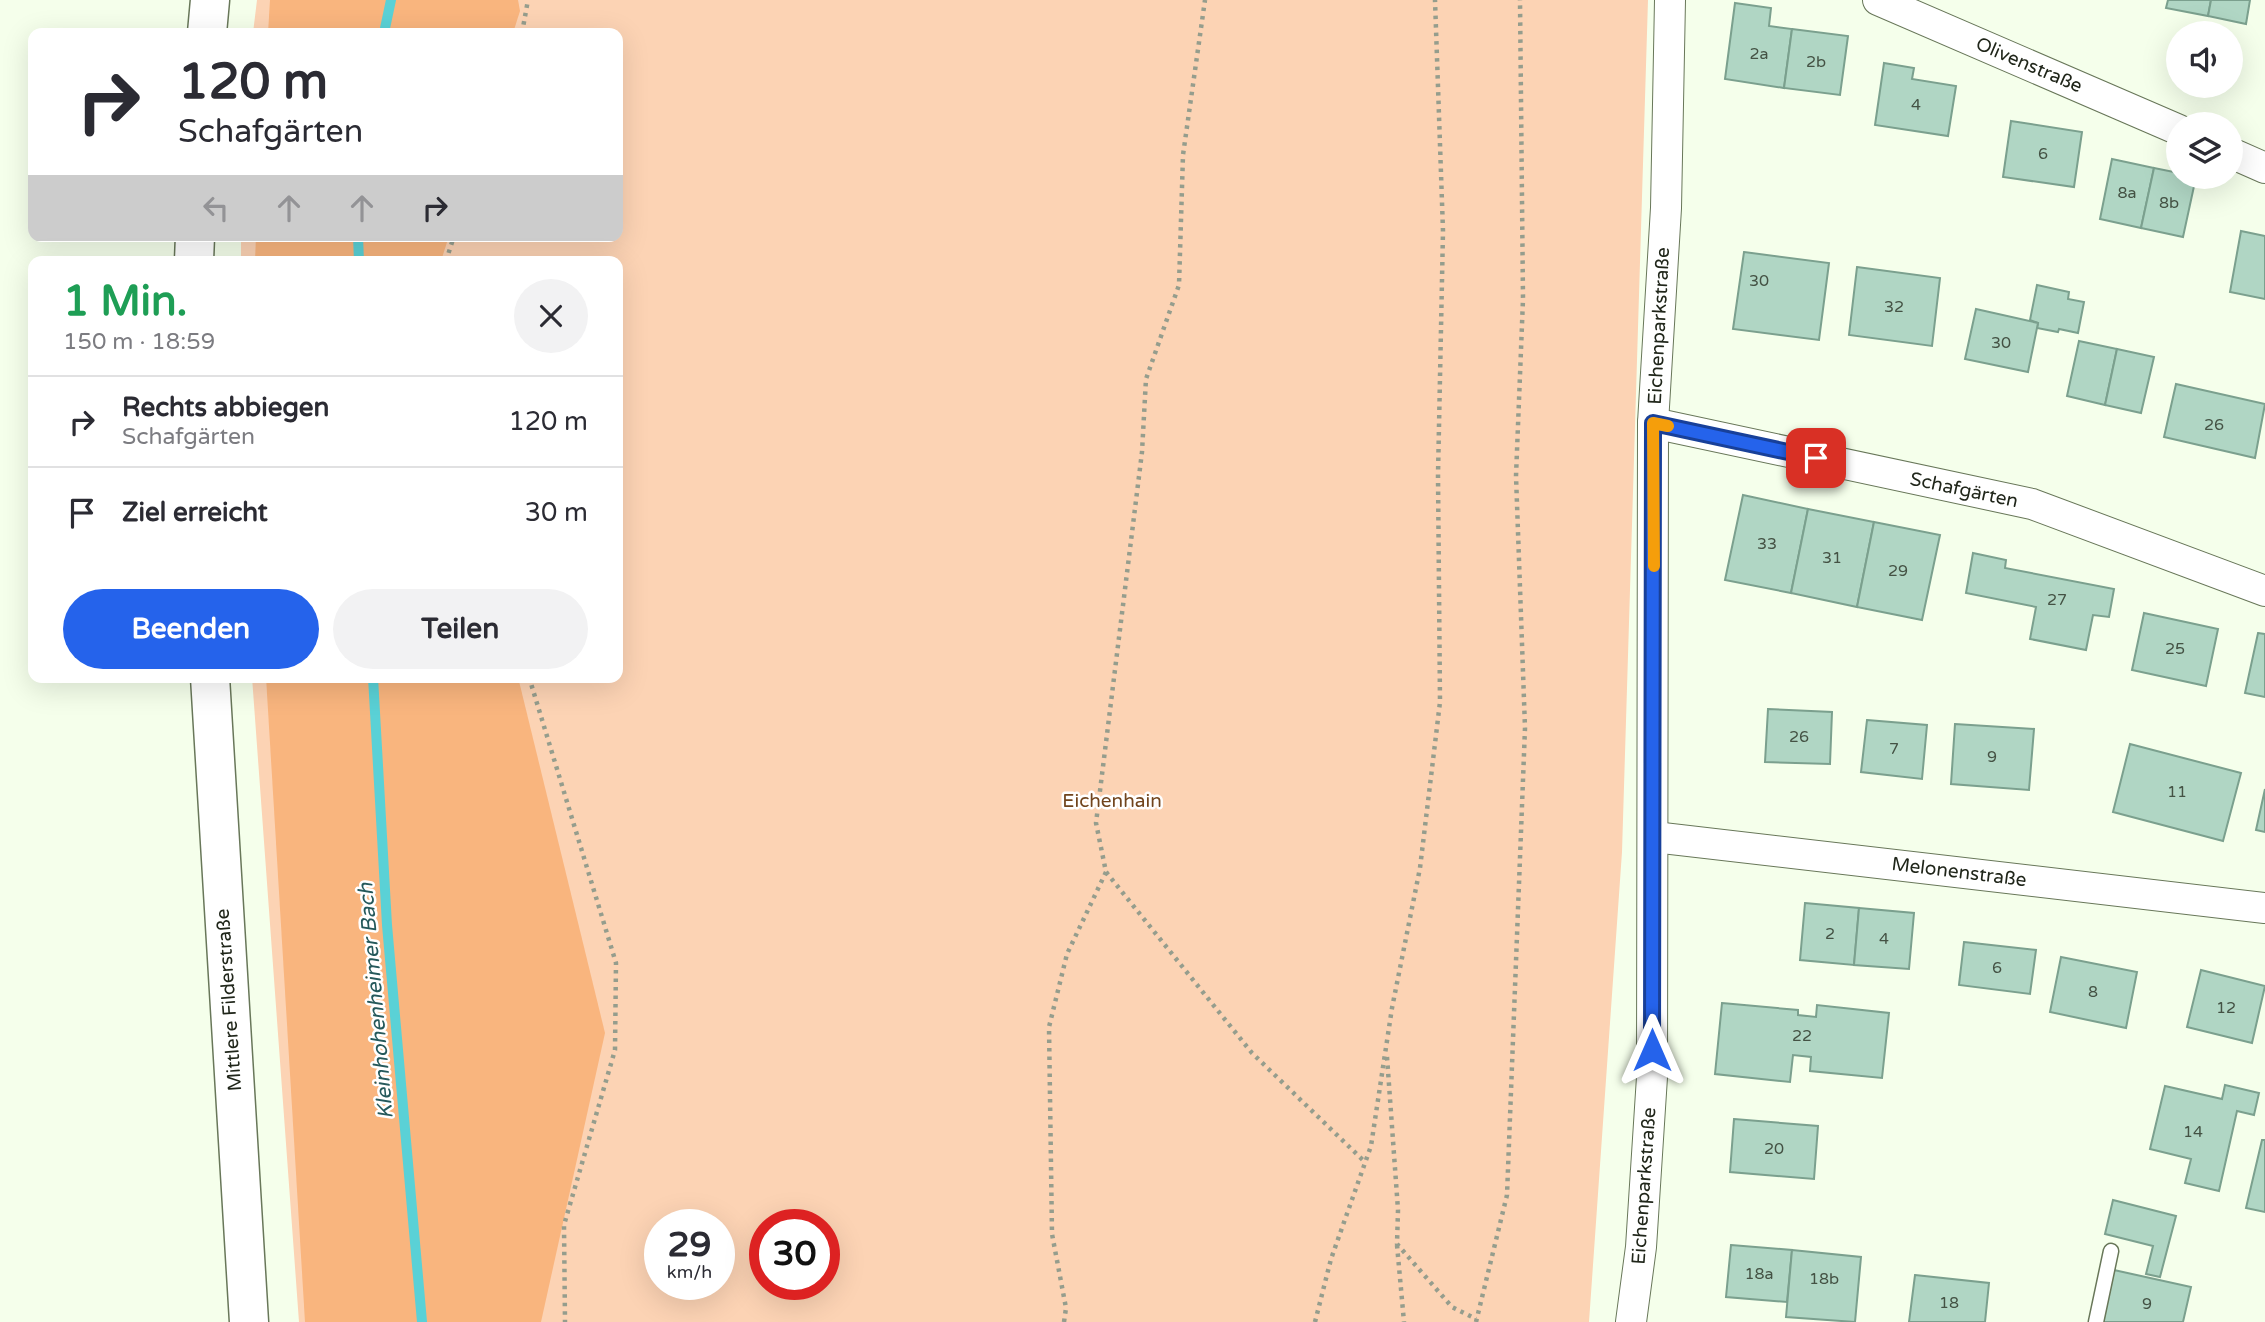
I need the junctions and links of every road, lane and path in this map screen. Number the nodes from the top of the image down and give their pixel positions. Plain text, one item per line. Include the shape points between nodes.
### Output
1 (210, 0) edge
2 (528, 0) edge
3 (1205, 0) edge
4 (1435, 0) edge
5 (1520, 0) edge
6 (1670, 0) edge
7 (1878, 0) edge
8 (207, 28) edge
9 (523, 28) edge
10 (2166, 124) edge
11 (2243, 158) edge
12 (2265, 168) edge
13 (1653, 423) junction
14 (2265, 591) edge
15 (210, 683) edge
16 (531, 683) edge
17 (1654, 837) junction
18 (1106, 872) junction
19 (2265, 908) edge
20 (1387, 1049) junction
21 (1366, 1163) junction
22 (1397, 1244) junction
23 (2111, 1251) dead end
24 (1476, 1320) edge
25 (249, 1322) edge
26 (565, 1322) edge
27 (1064, 1322) edge
28 (1315, 1322) edge
29 (1404, 1322) edge
30 (1630, 1322) edge
31 (2096, 1322) edge

1 - 8 main road
2 - 9 path
3 - 18 path via 1183,155 1178,285 1146,379 1142,452 1096,823
4 - 20 path via 1443,231 1440,702 1420,867
5 - 24 path via 1522,299 1516,476 1524,755 1507,1195
6 - 13 street, Eichenparkstraße via 1666,208
7 - 10 street, Olivenstraße
11 - 12 street
13 - 14 street, Schafgärten via 2032,504
13 - 17 street, Eichenparkstraße
15 - 25 main road, Mittlere Filderstraße
16 - 26 path via 615,963 615,1050 564,1225
17 - 19 street, Melonenstraße
17 - 30 street, Eichenparkstraße via 1652,1077 1641,1247
18 - 21 path via 1252,1053
18 - 27 path via 1067,954 1049,1027 1052,1234 1066,1308
20 - 21 path
20 - 22 path
21 - 28 path via 1331,1259
22 - 24 path via 1452,1307
22 - 29 path
23 - 31 lane

